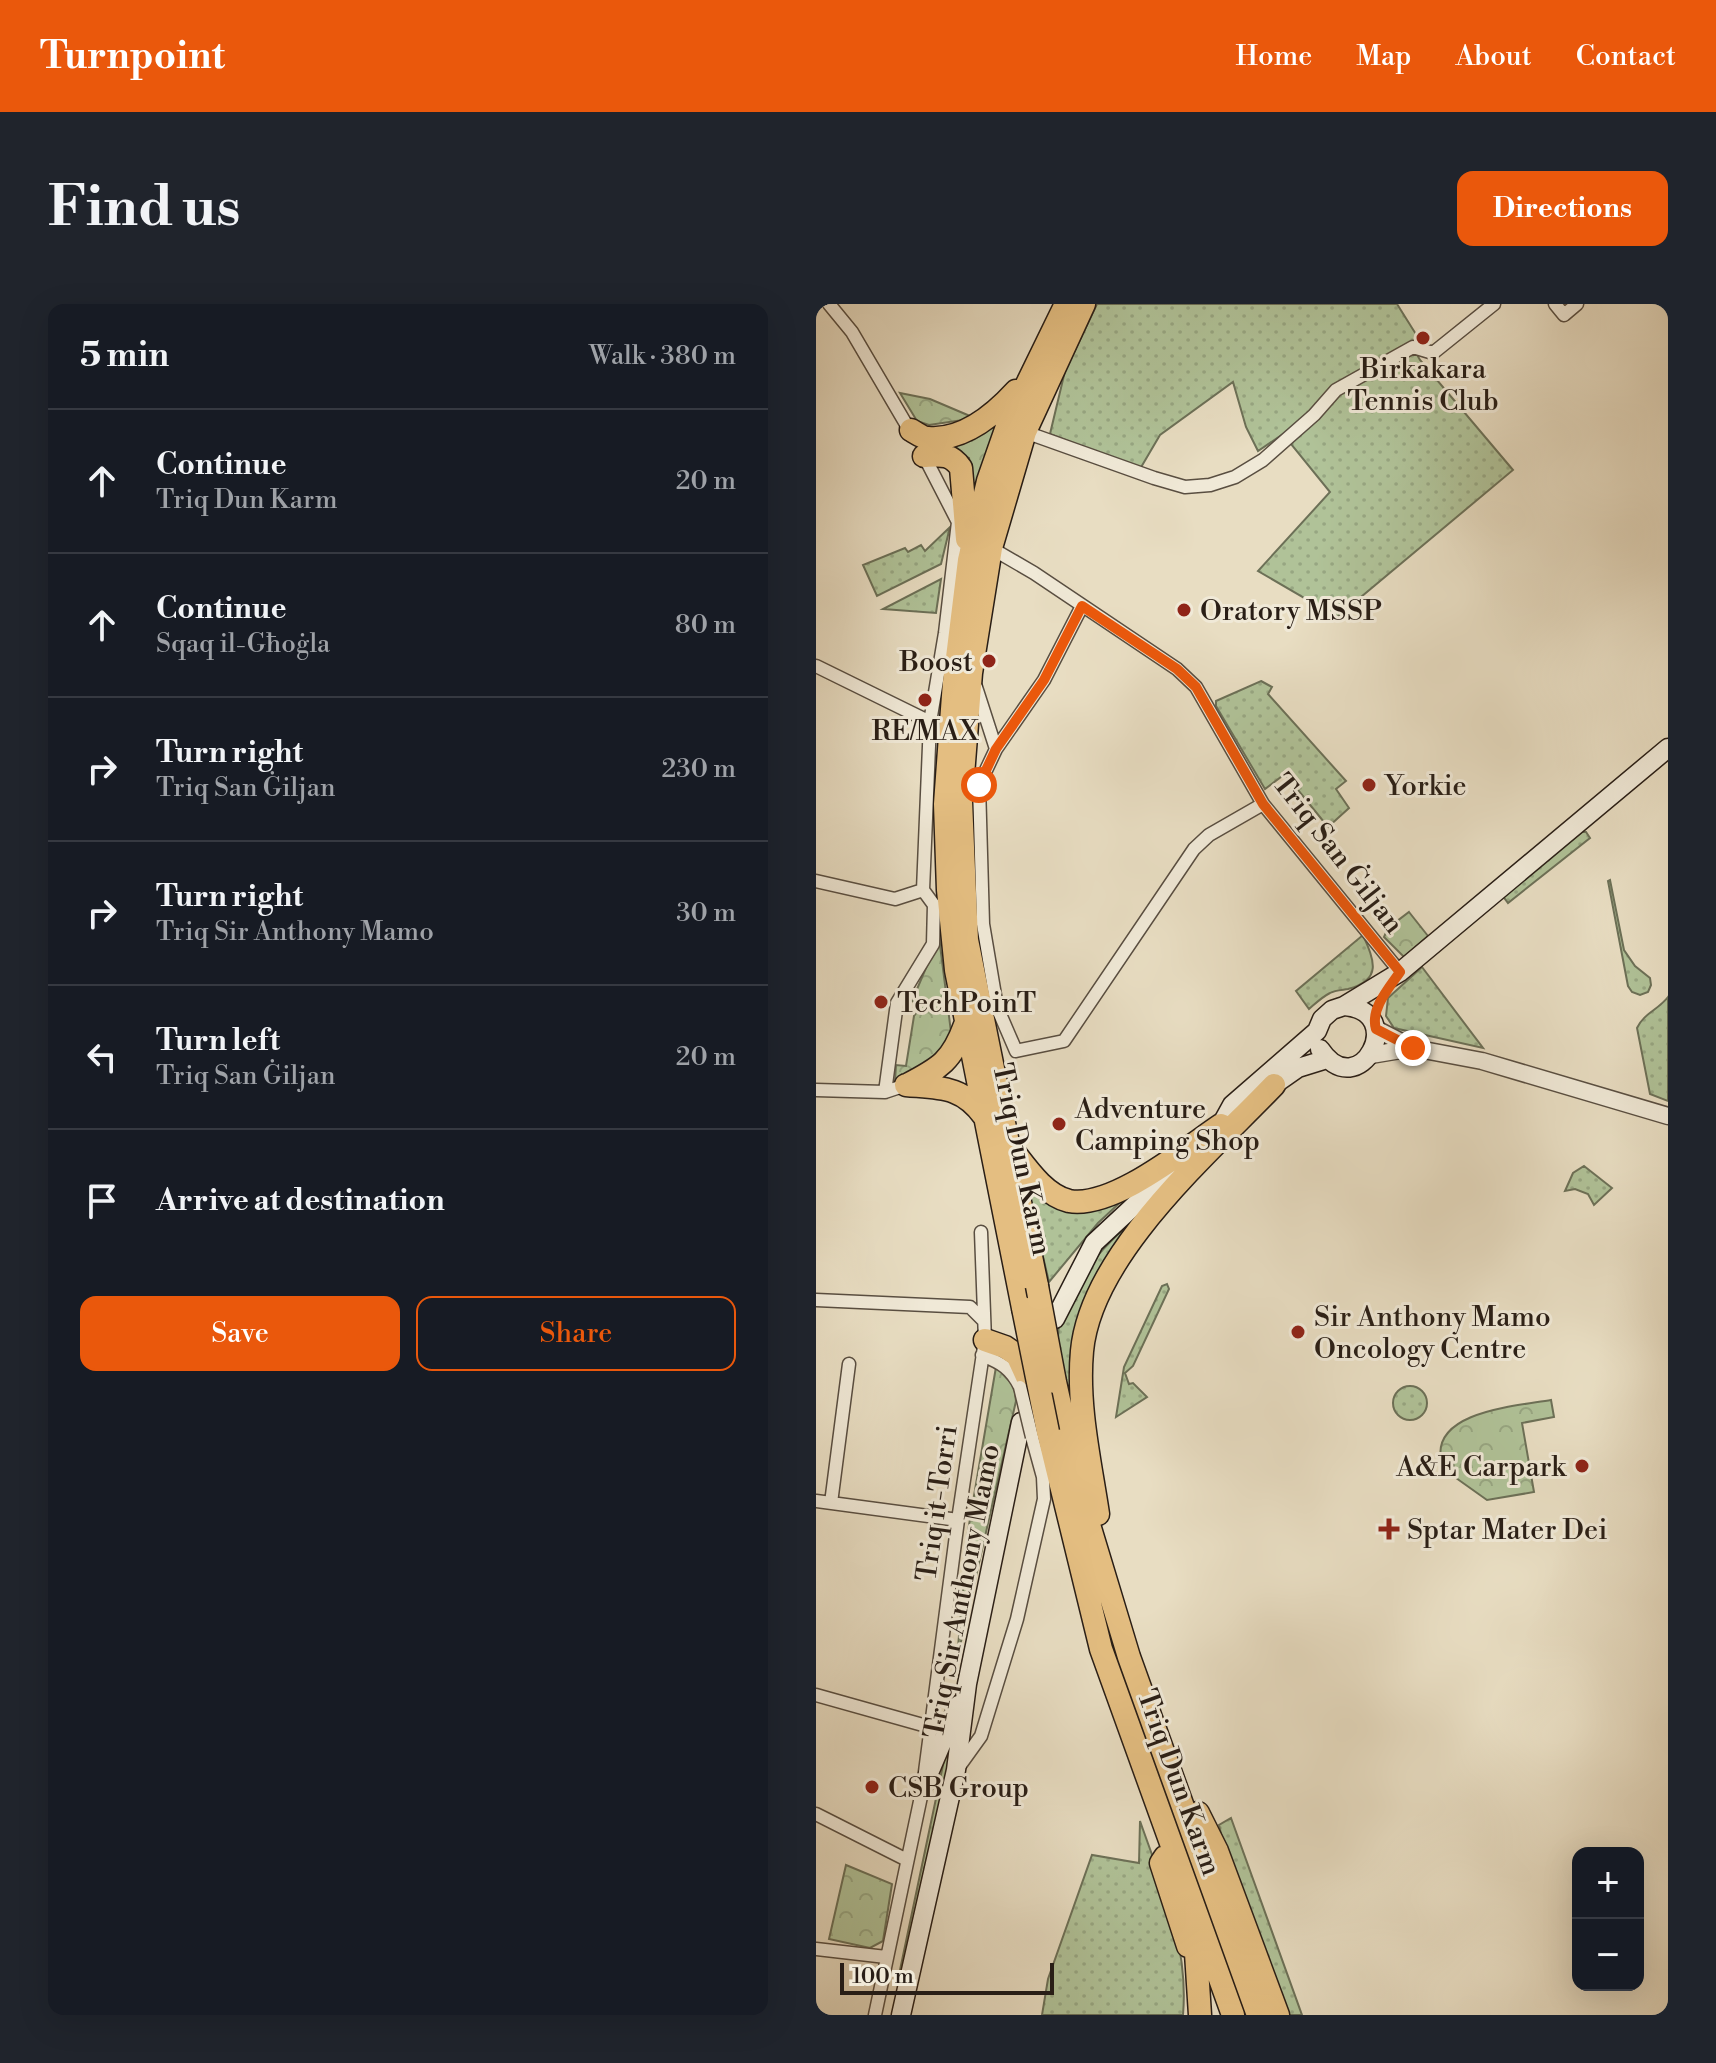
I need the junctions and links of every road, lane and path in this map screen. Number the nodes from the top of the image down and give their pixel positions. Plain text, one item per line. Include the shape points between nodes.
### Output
1 (829, 304) edge
2 (1066, 304) edge
3 (1084, 304) edge
4 (1494, 304) edge
5 (1555, 304) edge
6 (1577, 304) edge
7 (1035, 369) junction
8 (911, 430) junction
9 (1025, 432) junction
10 (924, 456) junction
11 (991, 548) junction
12 (969, 560) junction
13 (1082, 606) junction
14 (816, 666) edge
15 (971, 673) junction
16 (930, 722) junction
17 (1668, 748) edge
18 (996, 749) junction
19 (1263, 804) junction
20 (816, 881) edge
21 (923, 890) junction
22 (1400, 972) junction
23 (1344, 1006) junction
24 (965, 1025) junction
25 (1374, 1026) junction
26 (1317, 1031) junction
27 (1413, 1048) junction
28 (1371, 1055) junction
29 (1327, 1059) junction
30 (1274, 1085) junction
31 (896, 1089) junction
32 (816, 1090) edge
33 (1663, 1114) edge
34 (984, 1117) junction
35 (1221, 1125) junction
36 (1007, 1144) junction
37 (981, 1232) dead end
38 (816, 1300) edge
39 (1055, 1319) dead end
40 (983, 1338) junction
41 (849, 1364) dead end
42 (1034, 1430) junction
43 (816, 1501) edge
44 (831, 1503) junction
45 (958, 1520) junction
46 (1108, 1589) junction
47 (1101, 1649) junction
48 (967, 1684) junction
49 (816, 1695) edge
50 (1153, 1722) junction
51 (930, 1727) junction
52 (956, 1770) junction
53 (923, 1787) junction
54 (816, 1814) edge
55 (1165, 1857) junction
56 (907, 1860) junction
57 (816, 1949) edge
58 (886, 1957) junction
59 (875, 2015) edge
60 (901, 2015) edge
61 (1189, 2015) edge
62 (1200, 2015) edge
63 (1233, 2015) edge
64 (1258, 2015) edge
65 (1278, 2015) edge

1 - 8 street via 852,332
2 - 7 highway, Triq Dun Karm
3 - 9 highway, Triq Dun Karm
4 - 9 street via 1433,353 1413,347 1336,390 1263,460 1210,485 1174,484
5 - 6 street via 1564,315
7 - 8 highway via 995,414 964,432 927,438
7 - 12 highway, Triq Dun Karm via 988,481
8 - 10 street
9 - 11 highway, Triq Dun Karm
10 - 12 highway via 946,455 961,468
10 - 16 street via 958,522
11 - 13 street, Triq San Ġiljan
11 - 15 highway, Triq Dun Karm
12 - 24 highway, Triq Dun Karm via 945,804 949,903
13 - 18 street via 1044,680
13 - 19 street, Triq San Ġiljan via 1196,687
14 - 16 street
15 - 18 street, Triq Dun Karm
15 - 36 highway, Triq Dun Karm via 961,801 967,940
16 - 21 street
17 - 22 main road
18 - 19 street, Triq Dun Karm via 979,785 983,924 997,1007 1016,1051 1064,1041 1194,849
19 - 22 street, Triq San Ġiljan
20 - 21 street via 895,899
21 - 31 street via 934,905 933,944 897,1003
22 - 23 main road
22 - 25 main road via 1381,1001
23 - 25 main road via 1362,1010
23 - 26 main road via 1322,1019
24 - 31 highway via 949,1059
24 - 34 highway, Triq Dun Karm
25 - 27 street
25 - 28 main road
26 - 29 main road via 1318,1046
26 - 35 main road via 1232,1105
27 - 28 street
27 - 33 street via 1482,1061
28 - 29 main road via 1354,1066
29 - 30 main road via 1298,1068
30 - 35 main road
30 - 46 highway via 1140,1226 1097,1294 1087,1323 1082,1401
31 - 32 street
31 - 34 highway via 943,1088 972,1101
34 - 42 highway, Triq Dun Karm, bridge via 1023,1308
35 - 36 highway via 1133,1184 1092,1200 1069,1201 1052,1192
35 - 39 main road via 1094,1243
36 - 46 highway, Triq Dun Karm, bridge via 1080,1495
37 - 40 street, Triq it-Torri
38 - 40 street, Triq Sir Anthony Mamo via 970,1307
40 - 42 street, Triq Sir Anthony Mamo, bridge via 1014,1374
40 - 42 highway via 1017,1355 1025,1369
40 - 45 street, Triq it-Torri
41 - 44 street
42 - 47 highway, Triq Dun Karm
42 - 48 main road, Triq Sir Anthony Mamo via 995,1557
42 - 52 street, Triq Sir Anthony Mamo via 1044,1499 1017,1619 981,1736
43 - 44 street
44 - 45 street
45 - 51 street, Triq it-Torri
46 - 50 highway, Triq Dun Karm
47 - 55 highway via 1101,1673
47 - 63 highway, Triq Dun Karm
48 - 52 main road, Triq Sir Anthony Mamo
48 - 53 main road
49 - 51 street
50 - 64 highway, Triq Dun Karm
50 - 65 highway via 1217,1851
51 - 53 street, Triq it-Torri
52 - 60 main road, Triq Sir Anthony Mamo
53 - 56 street, Triq it-Torri
54 - 56 street
55 - 61 highway via 1161,1863 1187,1940
55 - 62 highway via 1196,1953
56 - 58 street, Triq it-Torri
57 - 58 street
58 - 59 street, Triq it-Torri

